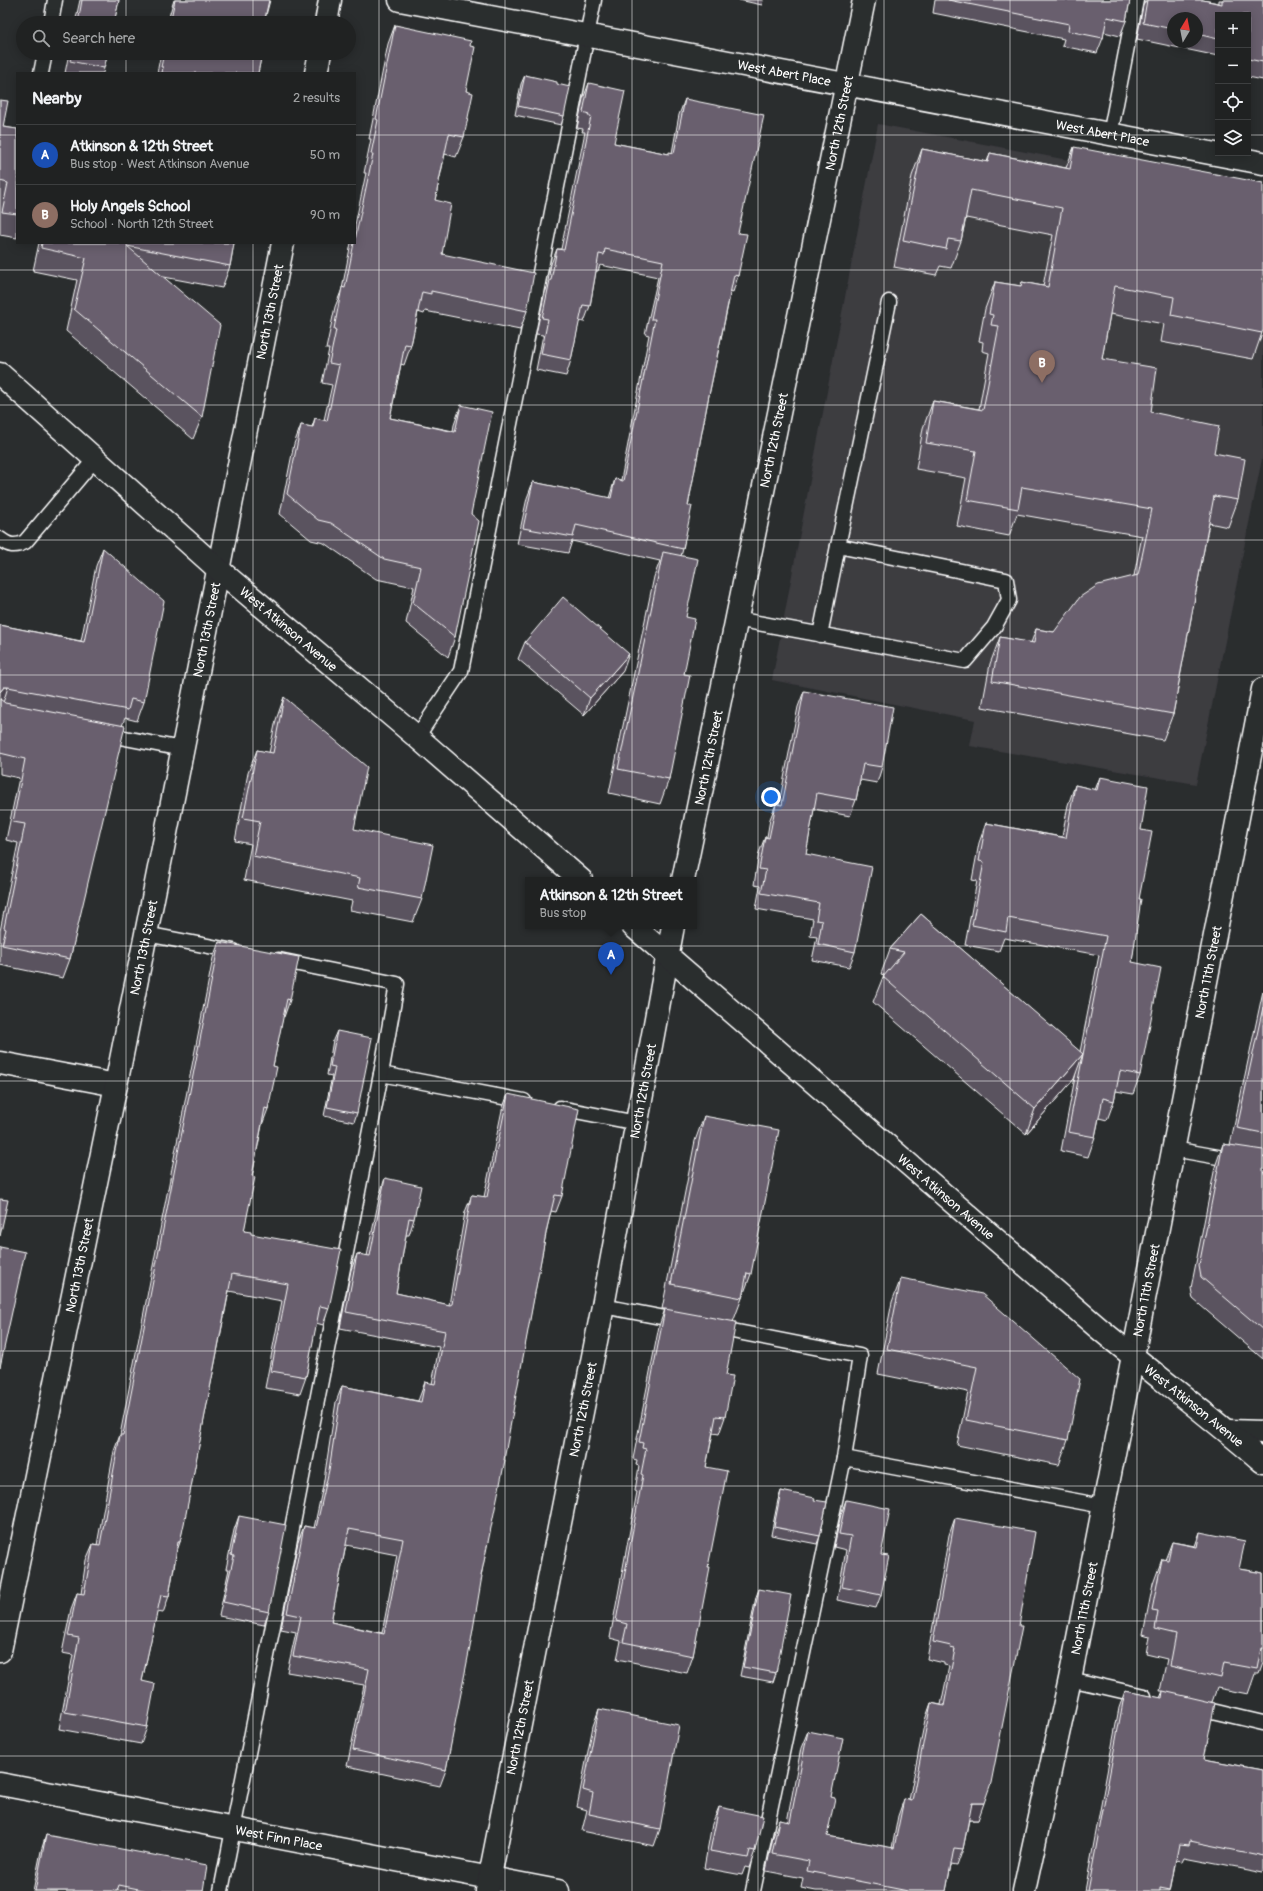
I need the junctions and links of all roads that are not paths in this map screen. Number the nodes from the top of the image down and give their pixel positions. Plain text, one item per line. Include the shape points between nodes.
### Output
1 (55, 0) edge
2 (330, 0) edge
3 (400, 0) edge
4 (594, 0) edge
5 (864, 0) edge
6 (1136, 0) edge
7 (52, 16) edge
8 (327, 16) edge
9 (587, 35) junction
10 (44, 60) edge
11 (319, 60) edge
12 (41, 72) edge
13 (316, 72) edge
14 (848, 86) junction
15 (1110, 135) junction
16 (1263, 163) edge
17 (283, 244) edge
18 (889, 302) dead end
19 (0, 374) edge
20 (95, 458) junction
21 (0, 539) edge
22 (838, 546) junction
23 (218, 568) junction
24 (736, 619) junction
25 (820, 635) junction
26 (1263, 689) edge
27 (90, 731) edge
28 (417, 737) junction
29 (182, 749) junction
30 (578, 877) edge
31 (684, 877) edge
32 (637, 929) edge
33 (673, 929) edge
34 (146, 934) junction
35 (245, 954) edge
36 (667, 955) junction
37 (268, 958) edge
38 (0, 1063) edge
39 (381, 1074) junction
40 (116, 1085) junction
41 (534, 1103) edge
42 (549, 1106) edge
43 (637, 1123) junction
44 (1173, 1149) junction
45 (1263, 1165) edge
46 (603, 1306) junction
47 (1133, 1357) junction
48 (1228, 1431) junction
49 (1263, 1432) edge
50 (844, 1458) junction
51 (1263, 1462) edge
52 (1104, 1506) junction
53 (0, 1651) edge
54 (1070, 1679) junction
55 (1157, 1699) edge
56 (1180, 1704) edge
57 (1263, 1723) edge
58 (0, 1784) edge
59 (234, 1828) junction
60 (488, 1884) edge
61 (221, 1891) edge
62 (558, 1891) edge
63 (753, 1891) edge
64 (1024, 1891) edge

1 - 7 lane
2 - 8 street
3 - 9 street, West Abert Place
4 - 9 lane
5 - 14 street, North 12th Street
6 - 15 lane
9 - 14 street, West Abert Place
9 - 28 lane via 461,671
10 - 12 lane
11 - 13 street
14 - 15 street, West Abert Place
14 - 24 street, North 12th Street
15 - 16 street, West Abert Place
17 - 23 street, North 13th Street
18 - 22 lane
19 - 20 street, West Atkinson Avenue
20 - 21 lane via 26,542 16,546
20 - 23 street, West Atkinson Avenue
22 - 25 lane
22 - 25 lane via 1006,580 1009,600 994,627 965,661
23 - 28 street, West Atkinson Avenue
23 - 29 street, North 13th Street
24 - 25 lane
24 - 31 street, North 12th Street
26 - 44 street, North 11th Street
27 - 29 lane
28 - 30 street, West Atkinson Avenue
29 - 34 street, North 13th Street
32 - 36 street, West Atkinson Avenue
33 - 36 street, North 12th Street
34 - 35 lane
34 - 40 street, North 13th Street
36 - 43 street, North 12th Street
36 - 47 street, West Atkinson Avenue
37 - 39 lane via 397,984
38 - 40 street
39 - 41 lane
39 - 59 lane
40 - 53 street, North 13th Street
42 - 43 lane
43 - 46 street, North 12th Street
44 - 45 lane
44 - 47 street, North 11th Street
46 - 50 lane via 860,1356
46 - 60 street, North 12th Street
47 - 48 street, West Atkinson Avenue
47 - 52 street, North 11th Street
48 - 49 street
48 - 51 street, West Atkinson Avenue
50 - 52 lane
50 - 63 lane
52 - 54 street, North 11th Street
54 - 55 lane
54 - 64 street, North 11th Street
56 - 57 lane
58 - 59 street, West Finn Place
59 - 60 street, West Finn Place
59 - 61 lane
60 - 62 street, West Finn Place

